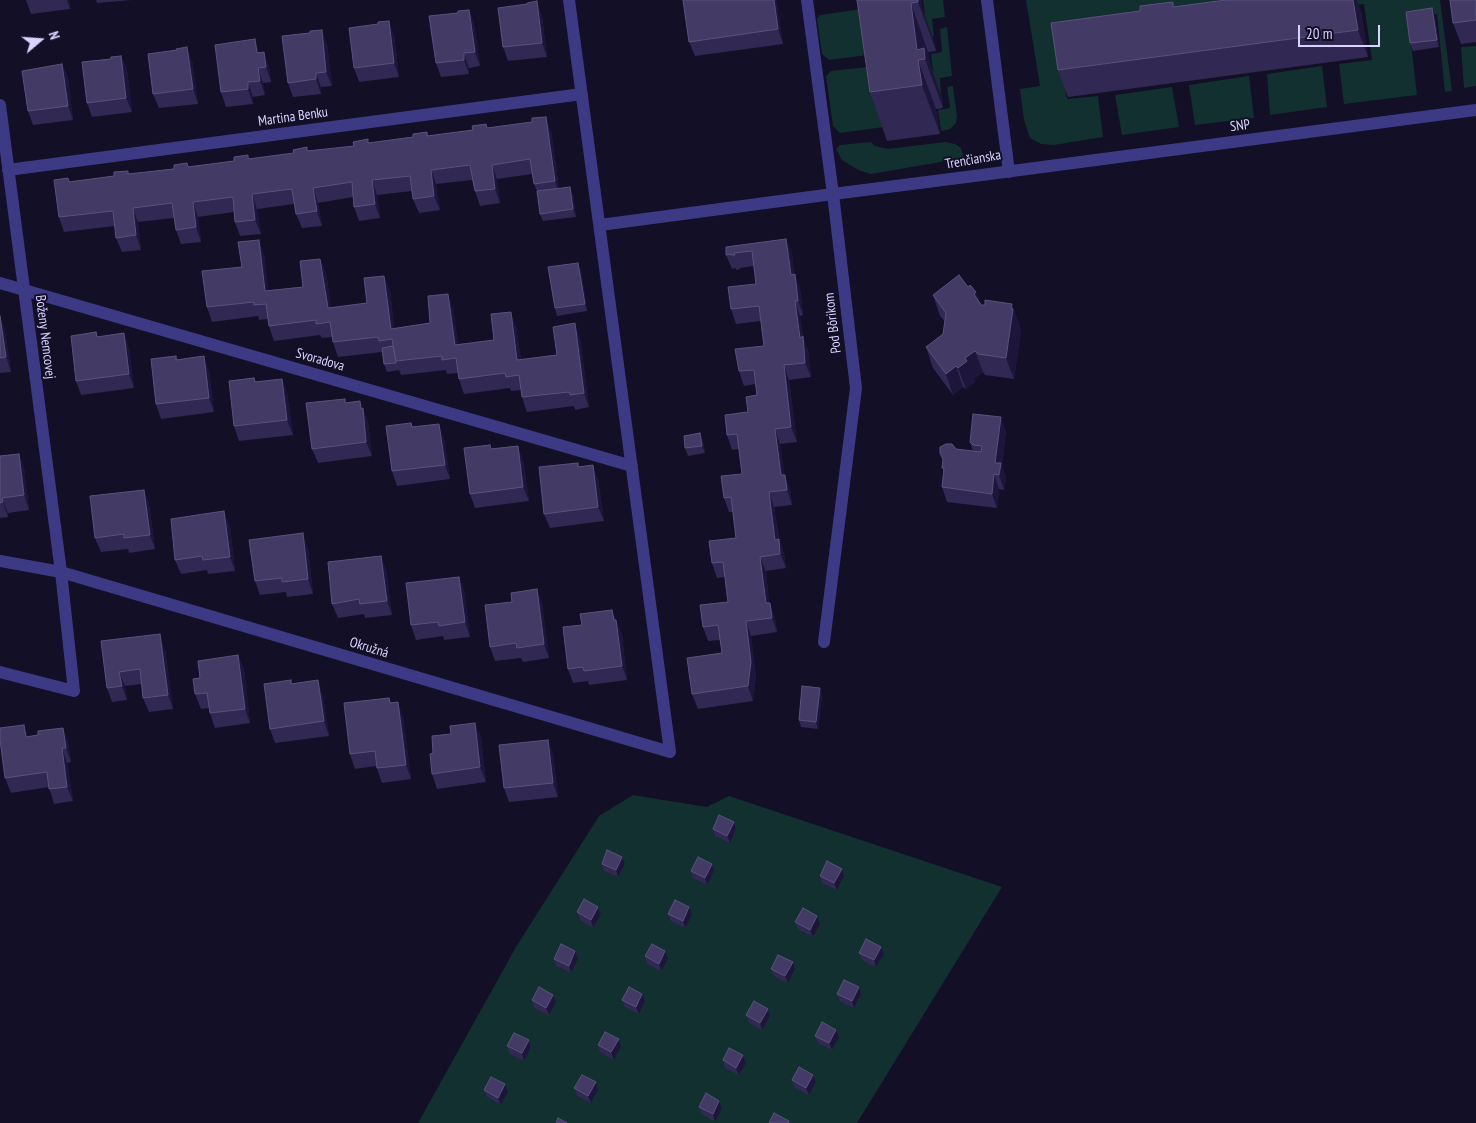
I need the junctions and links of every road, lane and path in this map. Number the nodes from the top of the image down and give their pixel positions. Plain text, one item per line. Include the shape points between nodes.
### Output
1 (569, 0) edge
2 (807, 0) edge
3 (986, 0) edge
4 (582, 94) junction
5 (0, 105) edge
6 (1476, 110) edge
7 (8, 170) junction
8 (1009, 172) junction
9 (832, 194) junction
10 (600, 224) junction
11 (0, 283) edge
12 (24, 290) junction
13 (632, 466) junction
14 (0, 561) edge
15 (61, 572) junction
16 (824, 642) dead end
17 (0, 672) edge

1 - 4 street
2 - 9 street, Pod Bôrikom
3 - 8 street, Trenčianska
4 - 7 street, Martina Benku
4 - 10 street
5 - 7 street, Boženy Nemcovej
6 - 8 street, SNP
7 - 12 street, Boženy Nemcovej
8 - 9 street, Trenčianska
9 - 10 street, Trenčianska
9 - 16 street, Pod Bôrikom via 856,388
10 - 13 street
11 - 12 street, Svoradova
12 - 13 street, Svoradova
12 - 15 street, Boženy Nemcovej
13 - 15 street, Okružná via 670,752
14 - 15 street, Okružná
15 - 17 street via 74,691

